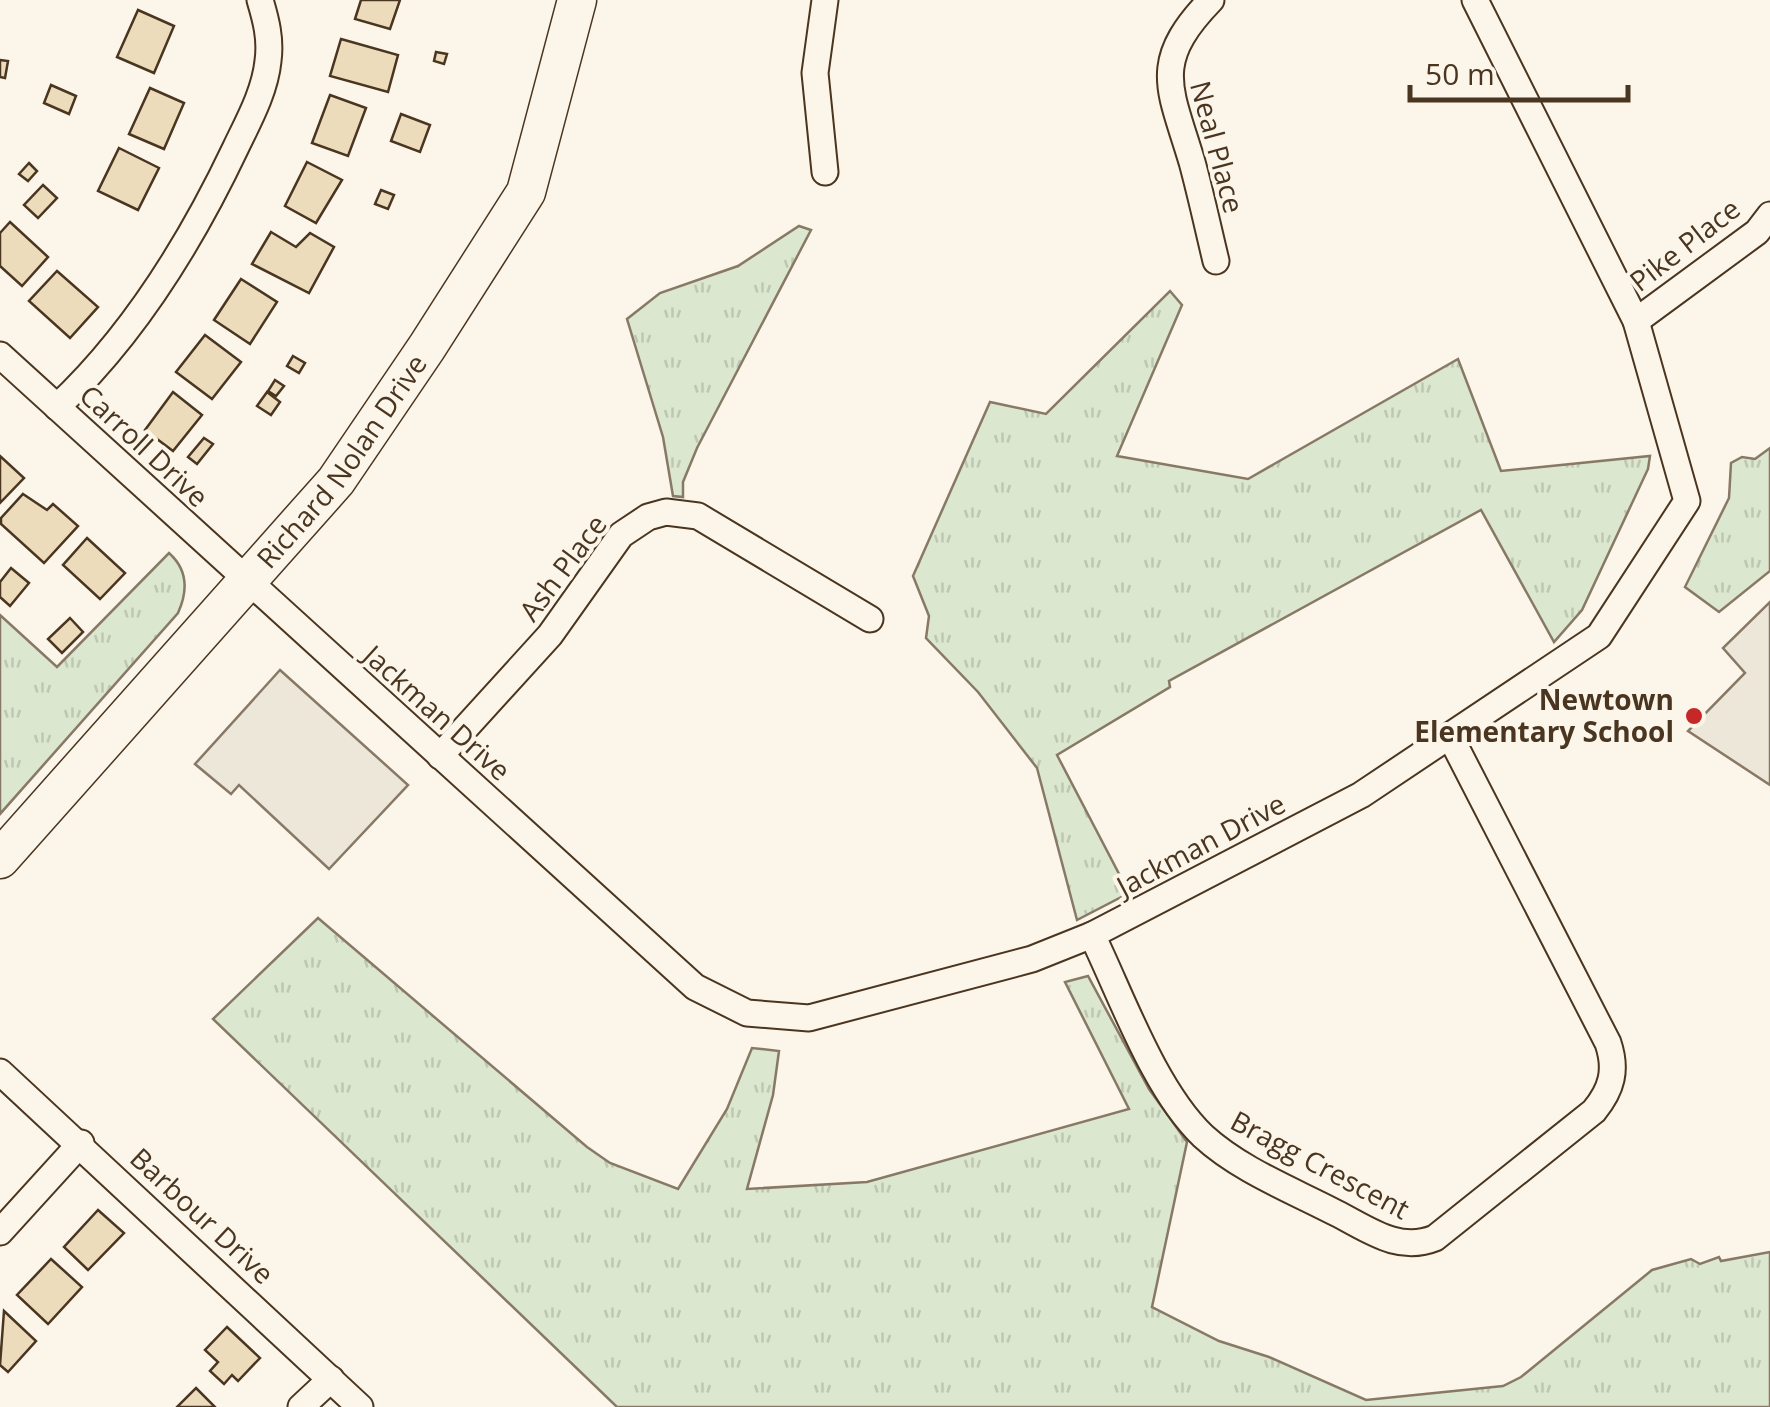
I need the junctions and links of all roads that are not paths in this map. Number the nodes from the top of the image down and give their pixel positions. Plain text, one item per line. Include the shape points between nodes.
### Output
1 (260, 0) edge
2 (577, 0) edge
3 (825, 0) edge
4 (1211, 0) edge
5 (1475, 0) edge
6 (825, 172) dead end
7 (1770, 216) edge
8 (1216, 261) dead end
9 (1636, 322) junction
10 (0, 355) edge
11 (57, 407) junction
12 (247, 582) junction
13 (870, 619) dead end
14 (1450, 736) junction
15 (440, 756) junction
16 (0, 859) edge
17 (1092, 935) junction
18 (0, 1072) edge
19 (81, 1143) junction
20 (0, 1232) edge
21 (331, 1379) junction
22 (301, 1407) edge
23 (360, 1407) edge

1 - 11 street via 269,38 264,82 221,178 147,301
2 - 12 main road, Richard Nolan Drive via 526,192 336,481
3 - 6 street via 815,74
4 - 8 street, Neal Place via 1177,42 1168,73 1171,107
5 - 9 street, Jackman Drive
7 - 9 street, Pike Place
9 - 14 street, Jackman Drive via 1687,501 1599,636
10 - 11 street, Carroll Drive
11 - 12 street, Carroll Drive
12 - 15 street, Jackman Drive
12 - 16 main road, Richard Nolan Drive
13 - 15 street, Ash Place via 698,516 648,517 620,535 550,635
14 - 17 street, Jackman Drive via 1360,795
14 - 17 street, Bragg Crescent via 1608,1043 1614,1070 1594,1111 1435,1238 1410,1245 1385,1238 1254,1171 1204,1137 1170,1094
15 - 17 street, Jackman Drive via 683,978 747,1014 789,1020 829,1014 1032,959
18 - 19 street, Barbour Drive
19 - 20 street
19 - 21 street, Barbour Drive
21 - 22 street
21 - 23 street, Barbour Drive

